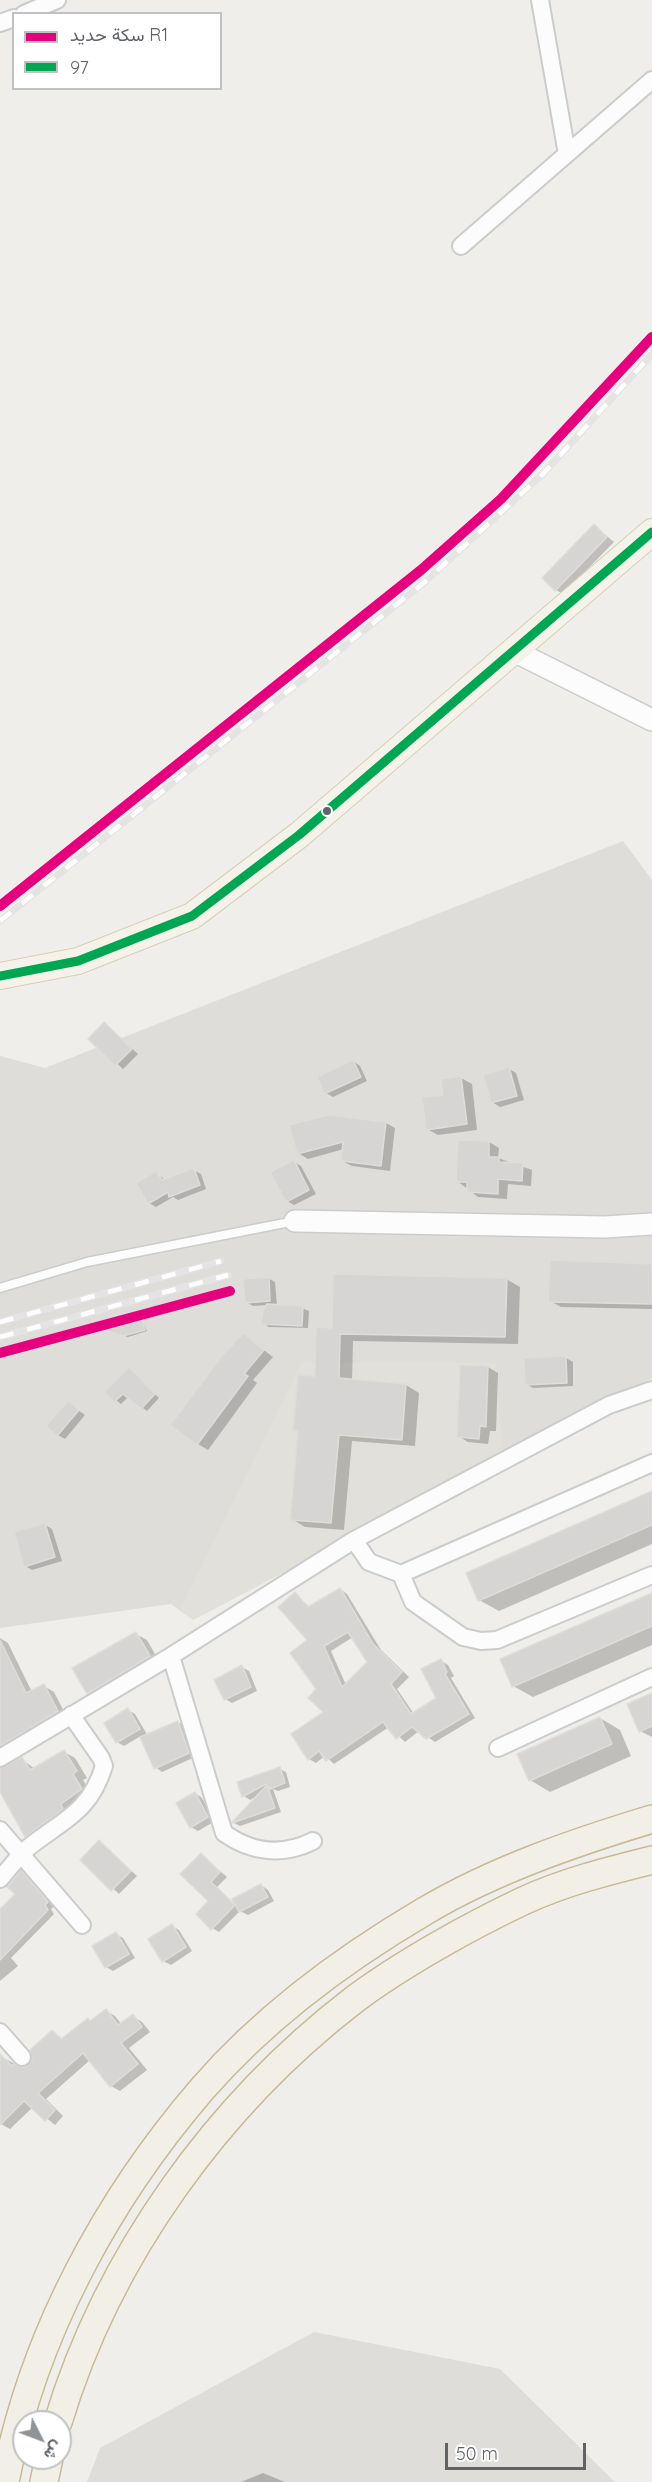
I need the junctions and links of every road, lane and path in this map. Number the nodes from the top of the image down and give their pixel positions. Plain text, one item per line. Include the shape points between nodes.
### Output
1 (57, 0) edge
2 (540, 0) edge
3 (29, 12) edge
4 (652, 80) edge
5 (567, 154) junction
6 (461, 246) dead end
7 (652, 532) edge
8 (514, 651) junction
9 (652, 720) edge
10 (0, 976) edge
11 (295, 1221) joint
12 (652, 1224) edge
13 (0, 1288) edge
14 (652, 1390) edge
15 (652, 1463) edge
16 (354, 1540) junction
17 (401, 1574) junction
18 (652, 1575) edge
19 (171, 1656) junction
20 (652, 1677) edge
21 (71, 1715) junction
22 (498, 1748) dead end
23 (0, 1758) edge
24 (652, 1819) edge
25 (0, 1830) edge
26 (313, 1841) dead end
27 (23, 1854) junction
28 (652, 1860) edge
29 (0, 1879) edge
30 (82, 1925) dead end
31 (0, 2032) edge
32 (22, 2057) dead end
33 (62, 2410) edge
34 (5, 2482) edge

1 - 3 street
2 - 5 street
4 - 5 street
5 - 6 street
7 - 8 main road
8 - 9 street
8 - 10 main road via 298,835 192,916 78,962
11 - 12 street via 605,1227
11 - 13 lane via 87,1263
14 - 16 street via 609,1405
15 - 17 street
16 - 17 street via 369,1562
16 - 19 street
17 - 18 street via 413,1602 463,1637 481,1641 497,1640
19 - 21 street
19 - 26 street via 224,1833 267,1850 293,1850
20 - 22 street
21 - 23 street
21 - 27 street via 101,1758 101,1777 68,1822
24 - 34 highway via 584,1839 426,1910 338,1968 268,2025 204,2087 111,2212 73,2283 21,2409
25 - 27 street
27 - 29 street
27 - 30 street
28 - 33 highway via 582,1878 523,1901 443,1943 356,1999 294,2051 231,2115 143,2235 104,2300
31 - 32 street

